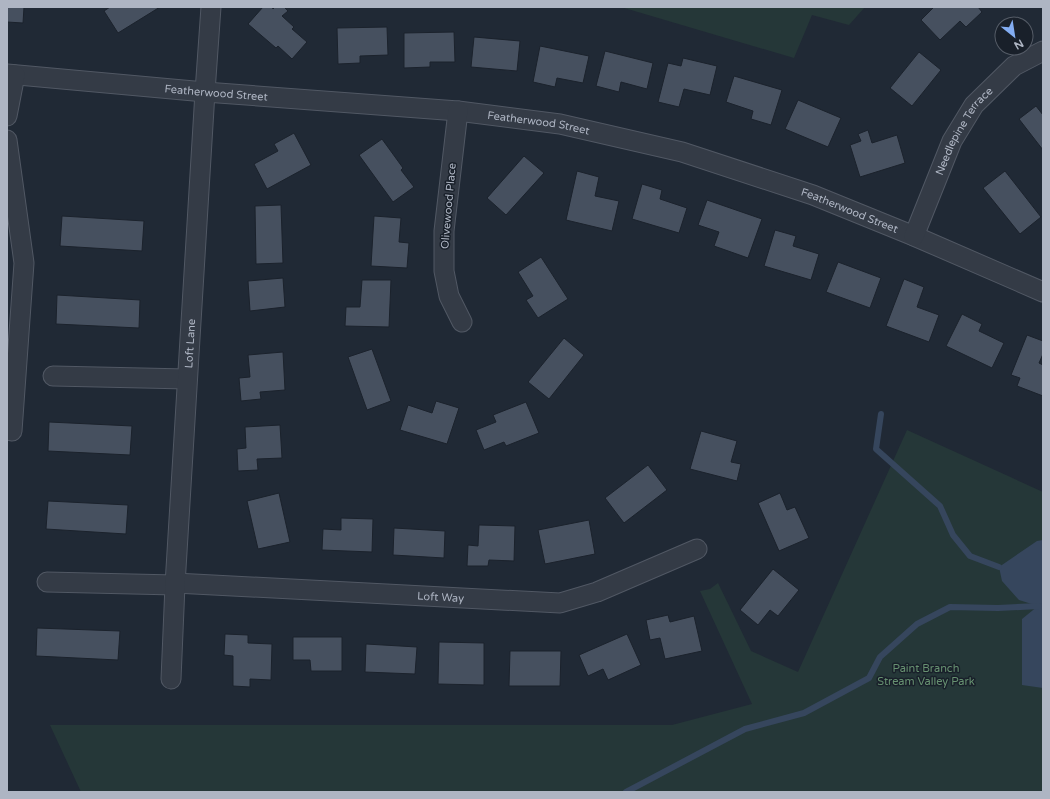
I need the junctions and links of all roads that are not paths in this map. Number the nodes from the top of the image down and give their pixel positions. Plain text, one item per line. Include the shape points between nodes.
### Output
1 (211, 7) edge
2 (1043, 51) edge
3 (11, 74) edge
4 (205, 92) junction
5 (458, 111) junction
6 (7, 116) edge
7 (7, 140) edge
8 (914, 236) junction
9 (1043, 292) edge
10 (462, 322) dead end
11 (53, 376) dead end
12 (187, 379) junction
13 (7, 430) edge
14 (696, 549) dead end
15 (47, 582) dead end
16 (175, 584) junction
17 (171, 679) dead end

1 - 4 street, Loft Lane
2 - 8 street, Needlepine Terrace via 1014,66 974,105 952,141
3 - 4 street, Featherwood Street
3 - 6 street
4 - 5 street, Featherwood Street
4 - 12 street, Loft Lane
5 - 8 street, Featherwood Street via 560,124 682,152 813,195
5 - 10 street, Olivewood Place via 444,231 444,271 449,296
7 - 13 street via 24,263 12,431
8 - 9 street, Featherwood Street
11 - 12 street
12 - 16 street, Loft Lane
14 - 16 street, Loft Way via 597,592 560,603
15 - 16 street, Loft Way
16 - 17 street, Loft Lane

